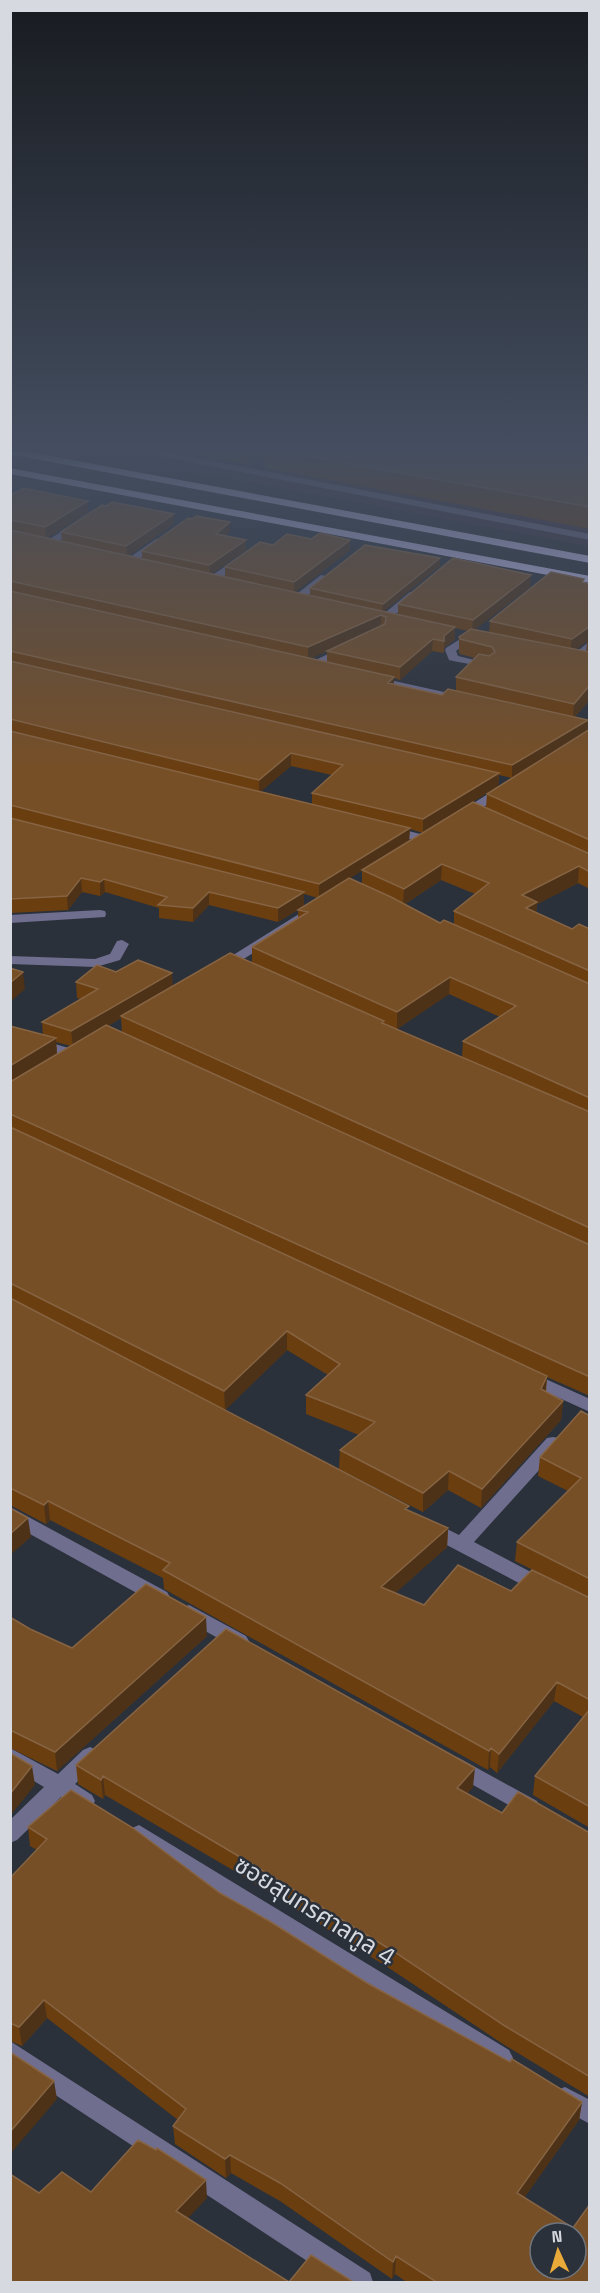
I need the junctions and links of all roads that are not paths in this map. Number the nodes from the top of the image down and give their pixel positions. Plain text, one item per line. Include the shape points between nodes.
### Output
1 (139, 559) edge
2 (242, 559) edge
3 (478, 559) edge
4 (118, 560) edge
5 (333, 571) edge
6 (212, 580) edge
7 (590, 580) edge
8 (420, 590) edge
9 (297, 599) edge
10 (384, 619) edge
11 (471, 636) edge
12 (360, 642) edge
13 (590, 644) edge
14 (590, 663) edge
15 (487, 666) edge
16 (333, 670) edge
17 (368, 678) edge
18 (461, 699) edge
19 (506, 782) edge
20 (453, 822) edge
21 (378, 828) edge
22 (405, 851) edge
23 (297, 898) edge
24 (100, 914) dead end
25 (10, 919) edge
26 (122, 944) dead end
27 (10, 960) edge
28 (229, 962) junction
29 (250, 971) edge
30 (209, 974) edge
31 (10, 1035) edge
32 (56, 1066) edge
33 (513, 1370) edge
34 (589, 1406) edge
35 (10, 1514) edge
36 (409, 1517) edge
37 (462, 1544) junction
38 (560, 1596) edge
39 (226, 1634) junction
40 (208, 1650) edge
41 (257, 1651) edge
42 (103, 1745) edge
43 (10, 1756) edge
44 (444, 1758) edge
45 (59, 1785) junction
46 (99, 1809) edge
47 (548, 1817) edge
48 (119, 1822) edge
49 (10, 1834) edge
50 (10, 2052) edge
51 (519, 2070) edge
52 (549, 2088) edge
53 (590, 2113) edge
54 (361, 2283) edge

1 - 4 street via 134,563
2 - 6 street
3 - 7 highway
5 - 9 street
8 - 10 street
11 - 15 street via 450,650 453,658
12 - 16 street via 304,664
13 - 14 street via 568,658
17 - 18 street
19 - 20 street via 477,812
21 - 22 street via 429,836
23 - 28 street via 325,901
24 - 25 street
26 - 27 street via 115,957 96,963
28 - 29 street
28 - 30 street
31 - 32 street via 78,1052
33 - 34 street
34 - 37 street
35 - 39 street
36 - 37 street
37 - 38 street
39 - 40 street
39 - 41 street
42 - 45 street
43 - 45 street
44 - 47 street
45 - 46 street
45 - 49 street
48 - 51 street, ซอยสุนทรศาลทูล 4
50 - 54 street
52 - 53 street

